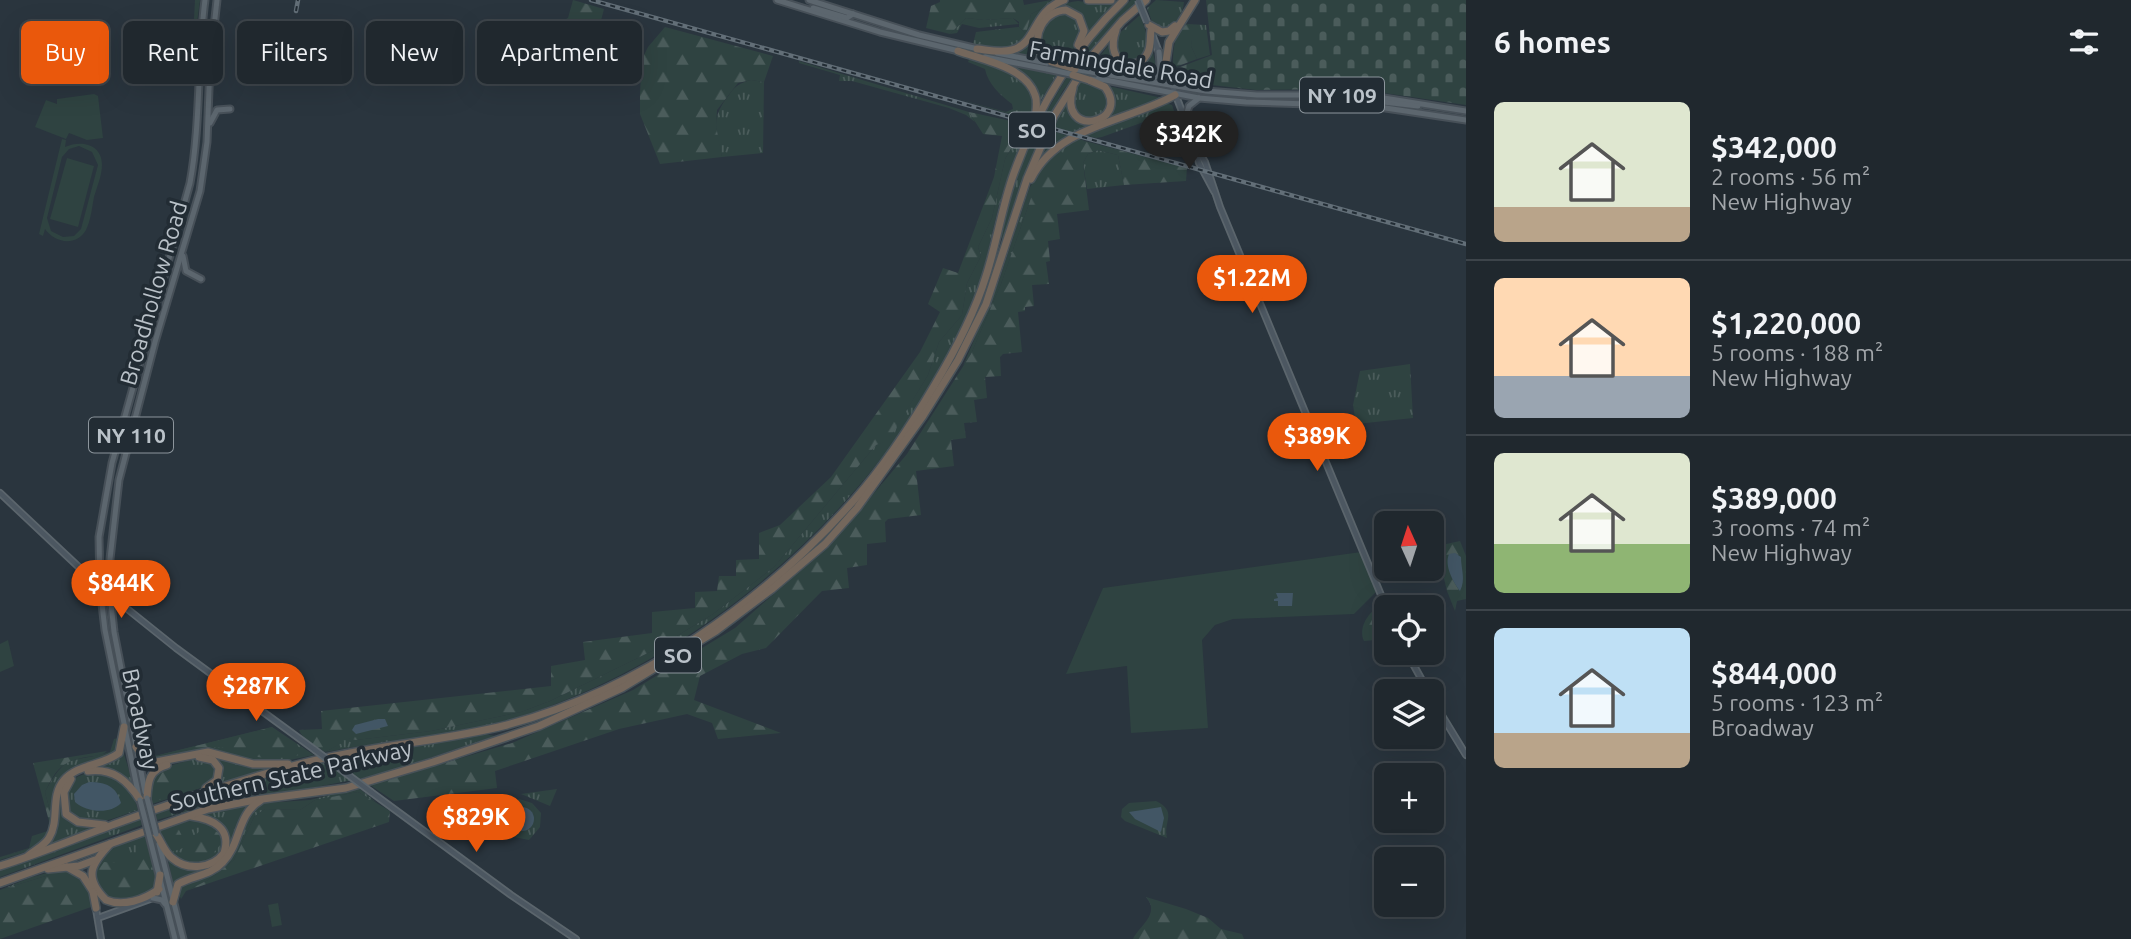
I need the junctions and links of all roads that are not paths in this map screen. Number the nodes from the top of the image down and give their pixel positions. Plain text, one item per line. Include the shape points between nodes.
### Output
1 (205, 0) edge
2 (217, 0) edge
3 (777, 0) edge
4 (809, 0) edge
5 (1064, 0) edge
6 (1088, 0) edge
7 (1111, 0) edge
8 (1124, 0) edge
9 (1138, 0) edge
10 (1146, 0) edge
11 (1185, 0) edge
12 (1195, 0) edge
13 (796, 6) junction
14 (853, 14) junction
15 (1149, 25) junction
16 (1118, 26) junction
17 (977, 50) junction
18 (958, 51) junction
19 (1159, 52) junction
20 (1051, 65) junction
21 (1165, 68) junction
22 (1073, 72) junction
23 (1090, 79) junction
24 (1145, 82) junction
25 (1172, 86) junction
26 (1175, 95) junction
27 (1199, 98) junction
28 (1371, 106) junction
29 (1439, 106) junction
30 (230, 108) dead end
31 (1466, 110) edge
32 (1185, 119) junction
33 (1466, 120) edge
34 (1035, 123) junction
35 (208, 129) junction
36 (1018, 205) junction
37 (183, 254) junction
38 (201, 279) dead end
39 (0, 493) edge
40 (100, 587) junction
41 (110, 594) junction
42 (1381, 595) edge
43 (1444, 719) edge
44 (124, 727) junction
45 (136, 747) junction
46 (1466, 755) edge
47 (303, 763) junction
48 (193, 796) junction
49 (143, 799) junction
50 (264, 799) junction
51 (187, 815) junction
52 (109, 825) junction
53 (153, 834) junction
54 (111, 843) junction
55 (24, 859) junction
56 (96, 859) junction
57 (0, 866) edge
58 (67, 867) junction
59 (41, 870) junction
60 (160, 875) junction
61 (0, 883) edge
62 (159, 889) junction
63 (93, 892) junction
64 (153, 898) junction
65 (170, 904) junction
66 (96, 908) joint
67 (124, 909) junction
68 (97, 918) junction
69 (101, 939) edge
70 (175, 939) edge
71 (183, 939) edge
72 (576, 939) edge

1 - 40 main road, Broadhollow Road / NY 110 via 192,174 112,463 99,537
2 - 35 main road, Broadhollow Road / NY 110
3 - 13 main road, Farmingdale Road
4 - 14 main road, Farmingdale Road
5 - 17 highway via 1040,16 1019,47
6 - 7 highway
8 - 22 highway, Southern State Parkway / SO via 1094,31
9 - 15 main road, bridge
10 - 16 highway, Southern State Parkway / SO
11 - 15 highway via 1171,30 1160,32
12 - 21 highway via 1168,45
13 - 14 main road via 845,18
13 - 18 main road, Farmingdale Road
14 - 17 main road, Farmingdale Road
15 - 16 highway via 1147,54 1128,64 1113,50
15 - 19 main road
16 - 22 highway, Southern State Parkway / SO
17 - 20 main road, Farmingdale Road
18 - 20 main road, Farmingdale Road
18 - 34 highway via 1028,82 1036,97
19 - 21 main road
19 - 24 main road via 1158,76
20 - 22 highway, bridge
20 - 22 highway via 1039,52 1037,36 1050,15 1068,10 1079,17 1084,31
21 - 25 main road
22 - 23 highway, bridge
22 - 23 highway via 1071,110 1079,119 1091,122 1105,115 1111,101 1105,87
22 - 24 main road, Farmingdale Road / NY 109, bridge
22 - 34 highway, Southern State Parkway / SO
22 - 36 highway, Southern State Parkway / SO
23 - 26 main road, Farmingdale Road / NY 109
24 - 25 main road, Farmingdale Road / NY 109
25 - 26 main road
25 - 29 main road, Farmingdale Road / NY 109 via 1257,95 1365,95
26 - 27 main road, Farmingdale Road / NY 109
26 - 32 main road
26 - 36 highway via 1056,146 1040,163
27 - 28 main road, Farmingdale Road / NY 109
27 - 32 main road via 1189,106
28 - 29 main road via 1377,101
28 - 33 main road, Farmingdale Road / NY 109
29 - 31 main road, Farmingdale Road / NY 109
30 - 35 main road via 216,112
32 - 42 main road
34 - 47 highway, Southern State Parkway / SO via 1009,187 982,287 948,363 858,496 771,582 659,659 619,682 552,710 480,731
35 - 37 main road, Broadhollow Road / NY 110 via 200,191
36 - 50 highway, Southern State Parkway / SO via 986,303 923,416 857,508 825,544 772,589 662,665 567,715 372,781
37 - 38 main road via 187,271
37 - 41 main road, Broadhollow Road / NY 110 via 119,480
39 - 40 main road
40 - 41 main road
40 - 44 main road, Broadway / NY 110
41 - 45 main road, Broadway / NY 110
41 - 72 main road, bridge via 176,648
43 - 46 main road
44 - 49 main road, Broadway / NY 110
44 - 55 highway via 119,754 72,773 62,782 52,832
45 - 47 highway via 146,760 156,762 208,752 261,765
45 - 49 main road, Broadway / NY 110
47 - 48 highway, Southern State Parkway / SO
48 - 49 highway via 219,777 218,765 210,758 197,757 157,769 148,780
48 - 52 highway, Southern State Parkway / SO
49 - 52 highway via 115,773 94,770 75,775 64,792 66,814 78,822
49 - 53 main road, Broadway / NY 110, bridge
50 - 51 highway, Southern State Parkway / SO
50 - 65 highway via 247,811 228,856 208,874 178,884
51 - 53 highway via 219,824 226,840 219,859 187,866 170,858
51 - 54 highway, Southern State Parkway / SO
52 - 55 highway, Southern State Parkway / SO
53 - 60 main road, Broadway / NY 110
53 - 65 main road, Broadway / NY 110
54 - 56 highway
54 - 59 highway, Southern State Parkway / SO
55 - 57 highway, Southern State Parkway / SO
56 - 58 highway
56 - 62 highway via 93,883 106,900 122,904
58 - 59 highway
58 - 63 highway via 83,876
59 - 61 highway, Southern State Parkway / SO
60 - 62 highway
60 - 65 main road, Broadway / NY 110
62 - 64 highway
63 - 66 highway
63 - 67 highway via 110,906
64 - 65 main road
64 - 67 main road
65 - 70 main road, Broadway / NY 110
65 - 71 main road, Broadway / NY 110
66 - 68 main road
67 - 68 main road
68 - 69 main road

